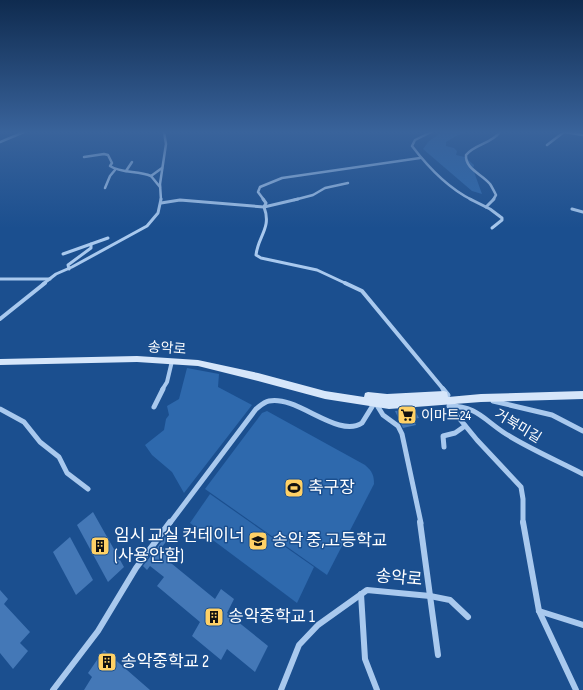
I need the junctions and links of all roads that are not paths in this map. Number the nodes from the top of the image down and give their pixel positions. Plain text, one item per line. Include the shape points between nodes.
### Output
1 (111, 164) edge
2 (131, 164) edge
3 (163, 164) edge
4 (370, 164) edge
5 (429, 164) edge
6 (470, 164) edge
7 (162, 168) junction
8 (115, 170) junction
9 (126, 171) junction
10 (151, 176) junction
11 (348, 183) dead end
12 (105, 188) dead end
13 (160, 188) junction
14 (161, 203) junction
15 (264, 207) junction
16 (486, 207) junction
17 (572, 209) dead end
18 (583, 212) edge
19 (492, 228) dead end
20 (108, 238) dead end
21 (91, 244) junction
22 (63, 254) dead end
23 (69, 269) junction
24 (0, 279) edge
25 (51, 279) junction
26 (0, 319) edge
27 (0, 357) edge
28 (172, 361) junction
29 (0, 362) edge
30 (583, 391) edge
31 (583, 395) edge
32 (445, 398) junction
33 (481, 398) junction
34 (375, 402) junction
35 (154, 407) dead end
36 (450, 407) junction
37 (0, 409) edge
38 (465, 426) junction
39 (583, 431) edge
40 (444, 447) dead end
41 (583, 474) edge
42 (88, 489) dead end
43 (361, 594) junction
44 (430, 596) junction
45 (539, 611) junction
46 (468, 617) dead end
47 (583, 625) edge
48 (438, 655) dead end
49 (53, 690) edge
50 (281, 690) edge
51 (377, 690) edge
52 (576, 690) edge

1 - 8 street
2 - 9 street
3 - 7 street
4 - 15 street via 282,178 260,187 258,192 266,203
5 - 16 street via 445,182
6 - 16 street via 490,184 496,195
7 - 10 street
7 - 13 street
8 - 9 street
8 - 12 street via 106,182
9 - 10 street via 137,171
10 - 13 street
11 - 15 street
13 - 14 street
14 - 15 street via 180,200
14 - 23 street via 153,221 147,226
15 - 32 street via 268,215 256,255 317,270 362,291
16 - 19 street via 502,218
17 - 18 street
20 - 21 street
21 - 22 street
21 - 23 street via 91,248 68,265
23 - 25 street
24 - 25 street
25 - 26 street
27 - 32 main road via 104,356 191,359 355,395
28 - 29 main road, 송악로 via 96,359
28 - 34 main road, 송악로 via 222,368 325,395
28 - 35 street via 167,382
30 - 32 main road
31 - 33 main road, 송악로
32 - 33 main road, 송악로
32 - 34 main road, 송악로 via 389,405
32 - 36 street
33 - 39 street, 송악로 via 552,415
34 - 44 street, 송악로 via 383,416 398,426 402,434 419,512
34 - 49 street via 362,424 353,428 278,401 270,401 256,409 136,568 122,596
36 - 38 street
36 - 41 street, 거북미길 via 463,406 475,411 506,434
37 - 42 street via 24,422 40,442 59,457 67,473
38 - 40 street via 455,433 443,436
38 - 45 street via 521,487 522,519
43 - 44 street, 송악로 via 367,590
43 - 50 street, 송악로 via 318,625 299,645
43 - 51 street via 365,659
44 - 46 street via 450,600
44 - 48 street
45 - 47 street
45 - 52 street

